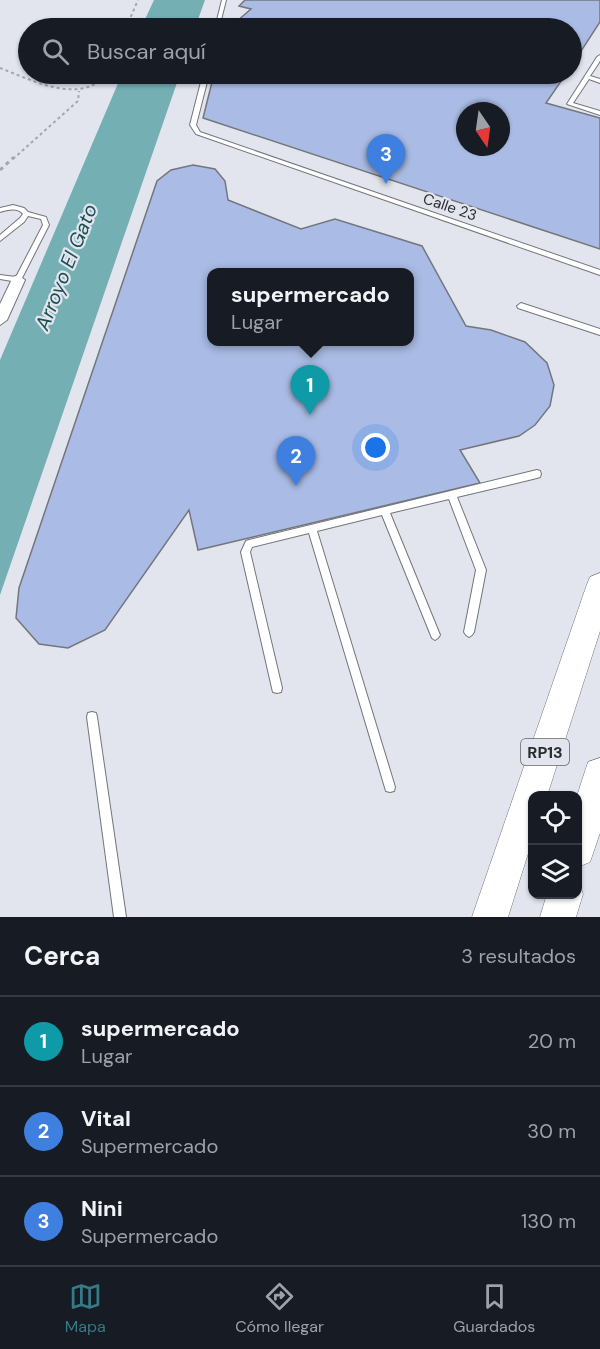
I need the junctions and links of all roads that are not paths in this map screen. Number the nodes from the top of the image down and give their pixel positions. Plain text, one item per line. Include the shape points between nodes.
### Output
1 (224, 0) edge
2 (220, 18) edge
3 (600, 57) edge
4 (588, 77) junction
5 (600, 81) edge
6 (203, 84) edge
7 (600, 113) edge
8 (0, 210) edge
9 (26, 214) junction
10 (0, 239) edge
11 (600, 273) edge
12 (0, 278) edge
13 (18, 280) junction
14 (521, 306) dead end
15 (0, 320) edge
16 (600, 332) edge
17 (537, 474) dead end
18 (452, 495) junction
19 (385, 511) junction
20 (312, 529) junction
21 (600, 587) edge
22 (469, 632) dead end
23 (435, 635) dead end
24 (277, 688) dead end
25 (93, 717) dead end
26 (600, 774) edge
27 (390, 787) dead end
28 (579, 845) edge
29 (563, 899) edge
30 (120, 917) edge
31 (490, 917) edge
32 (558, 917) edge

1 - 2 lane
3 - 4 lane
4 - 5 lane
4 - 7 lane via 570,104
6 - 11 lane, Calle 23 via 193,125 198,133
8 - 9 lane via 13,207
9 - 10 lane
9 - 13 lane via 44,218 46,225
12 - 13 lane
13 - 15 street
14 - 16 lane
17 - 18 lane
18 - 19 lane
18 - 22 lane via 481,570
19 - 20 lane
19 - 23 lane
20 - 24 lane via 249,544 244,552
20 - 27 lane
21 - 31 main road, RP13
25 - 30 lane
26 - 28 main road
29 - 32 main road

